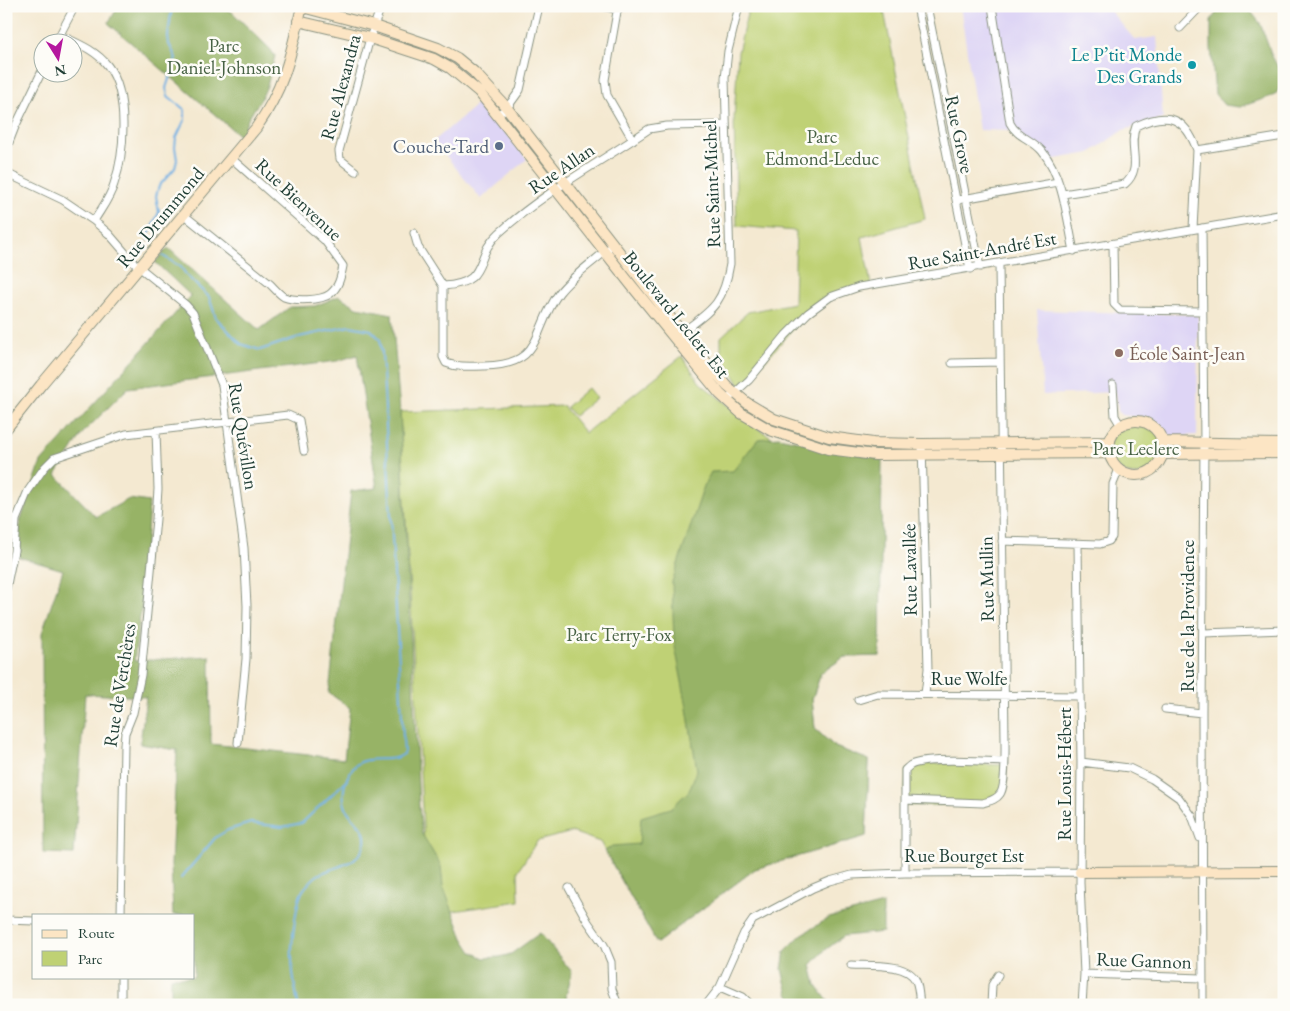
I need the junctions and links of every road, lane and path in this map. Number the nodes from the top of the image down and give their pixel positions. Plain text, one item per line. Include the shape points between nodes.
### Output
1 (75, 6) edge
2 (302, 6) edge
3 (381, 6) edge
4 (539, 6) edge
5 (602, 6) edge
6 (739, 6) edge
7 (917, 6) edge
8 (927, 6) edge
9 (992, 6) edge
10 (1200, 6) edge
11 (618, 8) edge
12 (298, 21) junction
13 (374, 26) junction
14 (1180, 28) dead end
15 (62, 32) edge
16 (370, 38) junction
17 (82, 46) edge
18 (37, 82) edge
19 (507, 108) junction
20 (497, 115) junction
21 (726, 125) junction
22 (1284, 136) edge
23 (633, 140) junction
24 (6, 150) edge
25 (1197, 150) junction
26 (231, 158) junction
27 (355, 171) dead end
28 (6, 173) edge
29 (566, 182) junction
30 (1058, 182) junction
31 (555, 188) junction
32 (1063, 194) junction
33 (968, 198) junction
34 (957, 200) junction
35 (184, 214) junction
36 (1284, 214) edge
37 (94, 221) junction
38 (1202, 228) junction
39 (1193, 229) junction
40 (414, 233) dead end
41 (614, 244) junction
42 (1113, 244) junction
43 (1074, 251) junction
44 (604, 252) junction
45 (998, 264) junction
46 (980, 267) junction
47 (140, 268) junction
48 (970, 269) junction
49 (442, 286) junction
50 (1202, 311) junction
51 (678, 336) junction
52 (1000, 362) junction
53 (952, 363) dead end
54 (1113, 385) dead end
55 (736, 392) junction
56 (727, 400) junction
57 (227, 422) junction
58 (1121, 426) junction
59 (6, 429) edge
60 (156, 431) junction
61 (1162, 442) junction
62 (873, 443) junction
63 (922, 444) junction
64 (1284, 444) edge
65 (1110, 447) junction
66 (1001, 448) junction
67 (1204, 448) junction
68 (304, 451) dead end
69 (1284, 453) edge
70 (875, 454) junction
71 (1162, 454) junction
72 (923, 455) junction
73 (1119, 469) junction
74 (6, 514) edge
75 (16, 520) junction
76 (1002, 541) junction
77 (1078, 544) junction
78 (6, 589) edge
79 (1284, 630) edge
80 (1204, 633) junction
81 (925, 694) junction
82 (1004, 694) junction
83 (1080, 696) junction
84 (858, 700) dead end
85 (1165, 708) dead end
86 (1202, 713) junction
87 (238, 743) dead end
88 (1004, 762) junction
89 (1081, 762) junction
90 (905, 800) junction
91 (1202, 844) junction
92 (1284, 871) edge
93 (1080, 872) junction
94 (1203, 872) junction
95 (905, 873) junction
96 (570, 888) dead end
97 (121, 914) edge
98 (6, 920) edge
99 (32, 920) edge
100 (851, 965) dead end
101 (1084, 974) junction
102 (998, 975) dead end
103 (121, 978) edge
104 (1202, 978) junction
105 (720, 987) junction
106 (121, 1005) edge
107 (618, 1005) edge
108 (706, 1005) edge
109 (751, 1005) edge
110 (920, 1005) edge
111 (991, 1005) edge
112 (1082, 1005) edge
113 (1203, 1005) edge

1 - 15 street
2 - 12 street, Rue Drummond
2 - 13 street, Boulevard Leclerc Est
3 - 13 street, Rue Alexandra
4 - 19 street via 520,90
5 - 11 street
6 - 21 street, Rue Saint-Michel via 726,62
7 - 34 street, Rue Grove
8 - 33 street, Rue Grove
9 - 30 street via 1010,123 1014,131 1040,149 1049,160
10 - 14 street
11 - 23 street via 605,80 607,95
12 - 16 street, Boulevard Leclerc Est
12 - 26 street, Rue Drummond via 281,86 270,108
13 - 16 street, Rue Alexandra
13 - 19 street, Boulevard Leclerc Est via 457,58
16 - 20 street, Boulevard Leclerc Est via 434,59 450,68 479,92
16 - 27 street, Rue Alexandra via 339,151 340,159
17 - 37 street via 95,53 108,66 121,102 120,167 109,198
18 - 24 street
19 - 20 street
19 - 29 street, Boulevard Leclerc Est
20 - 31 street, Boulevard Leclerc Est
21 - 23 street, Rue Allan via 659,126
21 - 51 street, Rue Saint-Michel via 730,264 726,286 719,301
22 - 25 street
23 - 29 street, Rue Allan
25 - 32 street via 1188,129 1177,120 1145,122 1136,126 1132,135 1135,172 1131,179 1125,184
25 - 39 street
26 - 35 street, Rue Drummond
26 - 35 street, Rue Bienvenue via 325,241 343,266 340,282 330,294 294,300 282,296
28 - 37 street, Rue Quévillon via 63,200
29 - 31 street, Rue Allan
29 - 41 street, Boulevard Leclerc Est
30 - 32 street
30 - 33 street
31 - 44 street, Boulevard Leclerc Est
31 - 49 street, Rue Allan via 498,234 488,245 477,272 469,280
32 - 43 street
33 - 34 street
33 - 46 street, Rue Grove
34 - 48 street, Rue Grove
35 - 47 street, Rue Drummond
36 - 38 street, Rue Saint-André Est
37 - 47 street, Rue Quévillon
38 - 39 street, Rue Saint-André Est
38 - 50 street, Rue de la Providence
39 - 42 street, Rue Saint-André Est
40 - 49 street via 418,247
41 - 44 street
41 - 51 street, Boulevard Leclerc Est
42 - 43 street, Rue Saint-André Est
42 - 50 street via 1114,304 1120,310
43 - 45 street, Rue Saint-André Est
44 - 49 street via 559,293 533,346 522,358 502,366 454,367 446,364 443,357
44 - 51 street, Boulevard Leclerc Est
45 - 46 street, Rue Saint-André Est
45 - 52 street, Rue Mullin
46 - 48 street, Rue Saint-André Est
47 - 57 street, Rue Quévillon via 192,313 222,386
47 - 59 street, Rue Drummond
48 - 55 street, Rue Saint-André Est via 859,287 830,297 786,335
50 - 67 street, Rue de la Providence
51 - 55 street, Boulevard Leclerc Est
51 - 56 street, Boulevard Leclerc Est
52 - 53 street
52 - 66 street, Rue Mullin
54 - 58 street via 1116,416
55 - 56 street, Rue Saint-André Est
55 - 62 street, Boulevard Leclerc Est via 747,403 774,419 828,437
56 - 70 street, Boulevard Leclerc Est via 770,430 828,449
57 - 60 street
57 - 68 street via 288,415 299,420
57 - 87 street, Rue Quévillon via 244,548 247,606
58 - 61 street via 1130,422 1144,423 1155,430
58 - 65 street via 1113,435
60 - 75 street via 126,434 54,458 28,491
60 - 97 street, Rue de Verchères via 158,489 141,675 124,745
61 - 67 street
61 - 71 street
62 - 63 street, Boulevard Leclerc Est
62 - 70 street
63 - 66 street, Boulevard Leclerc Est
63 - 72 street, Rue Lavallée
64 - 67 street
65 - 66 street, Boulevard Leclerc Est
65 - 73 street via 1114,464
66 - 72 street, Boulevard Leclerc Est
66 - 76 street, Rue Mullin
67 - 69 street
67 - 71 street
67 - 80 street, Rue de la Providence
70 - 72 street, Boulevard Leclerc Est
71 - 73 street via 1153,469 1142,475 1126,474
72 - 81 street, Rue Lavallée via 928,669
73 - 77 street via 1113,484 1110,541
74 - 75 street
75 - 78 street
76 - 77 street
76 - 82 street, Rue Mullin
77 - 83 street, Rue Louis-Hébert
79 - 80 street
80 - 86 street, Rue de la Providence
81 - 82 street, Rue Wolfe
81 - 84 street, Rue Wolfe via 878,694
82 - 83 street, Rue Wolfe
82 - 88 street, Rue Mullin
83 - 89 street, Rue Louis-Hébert
85 - 86 street
86 - 91 street, Rue de la Providence
88 - 90 street, Rue Mullin via 1002,792 992,801
88 - 90 street via 951,761 911,765 905,770
89 - 91 street via 1129,768 1152,779 1179,798 1192,816
89 - 93 street, Rue Louis-Hébert
90 - 95 street
91 - 94 street, Rue de la Providence
92 - 94 street, Rue Bourget Est
93 - 94 street, Rue Bourget Est
93 - 95 street, Rue Bourget Est
93 - 101 street, Rue Louis-Hébert
94 - 104 street, Rue de la Providence
95 - 105 street, Rue Bourget Est via 852,875 830,881 753,920
96 - 107 street via 611,962 612,988
98 - 99 street
100 - 110 street via 909,971 916,982
101 - 104 street, Rue Gannon
101 - 112 street, Rue Louis-Hébert
102 - 111 street via 992,986
103 - 106 street
104 - 113 street, Rue de la Providence
105 - 108 street, Rue Bourget Est
105 - 109 street

